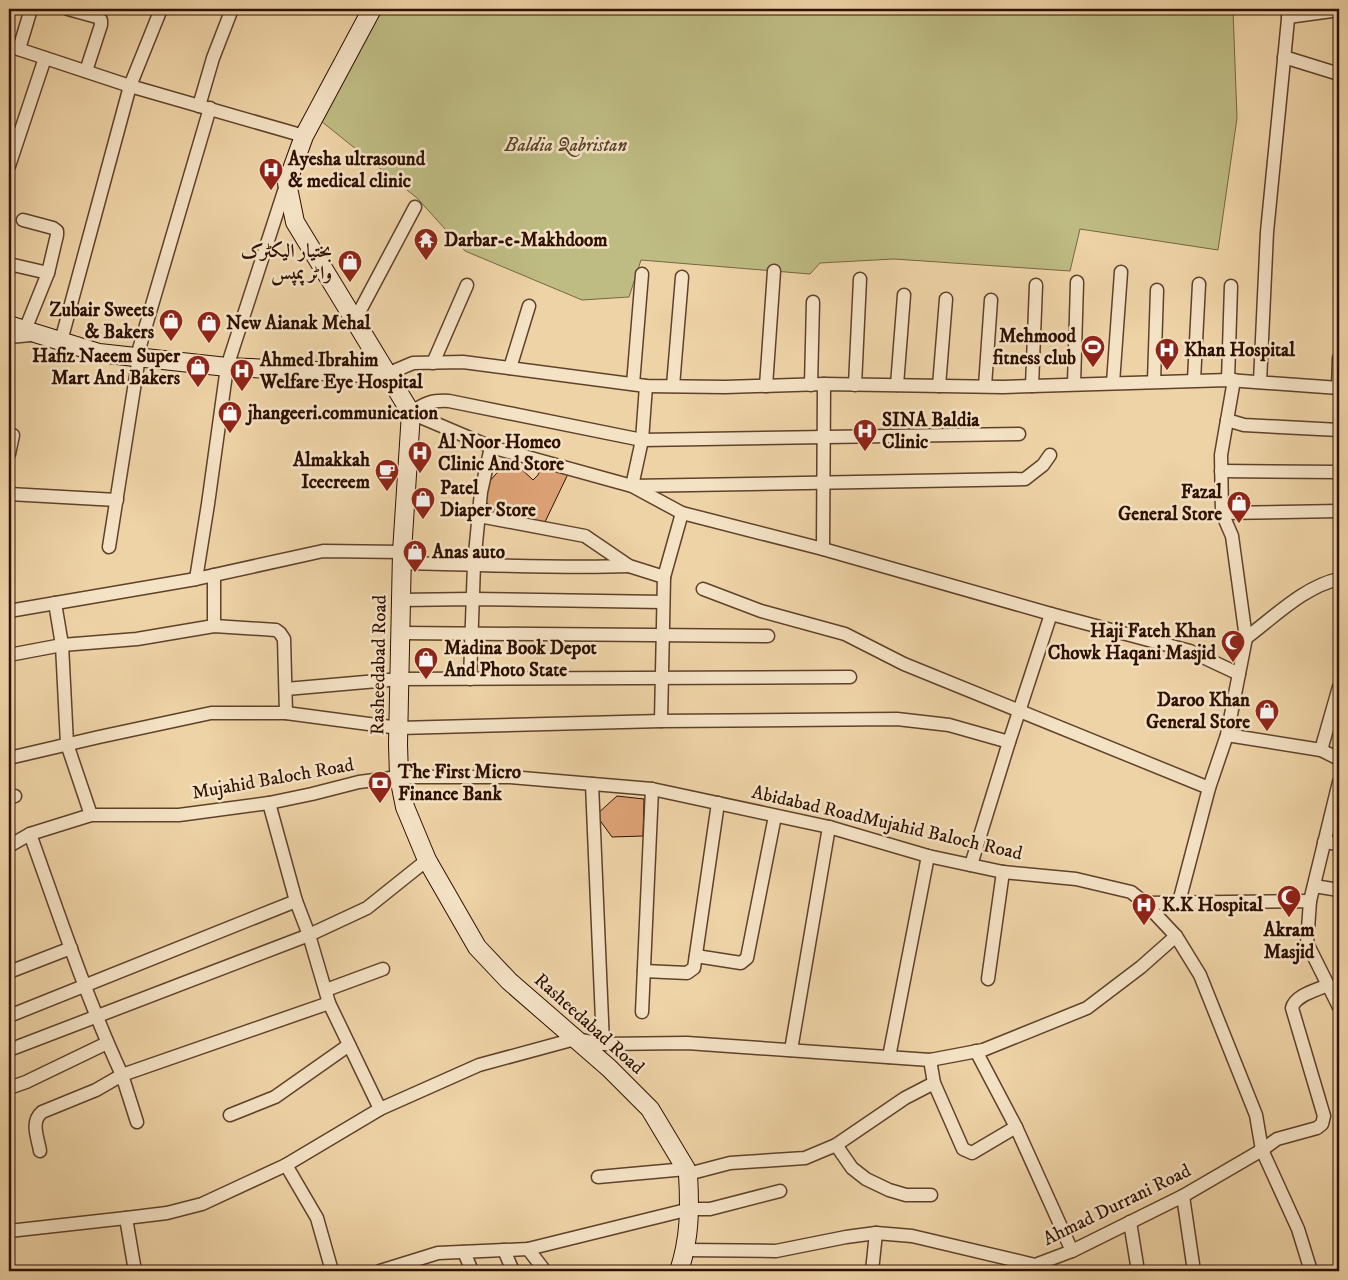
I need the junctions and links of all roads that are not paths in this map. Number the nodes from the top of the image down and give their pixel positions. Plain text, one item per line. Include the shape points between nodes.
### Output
1 (32, 9) edge
2 (68, 9) edge
3 (161, 9) edge
4 (232, 9) edge
5 (372, 9) edge
6 (1339, 10) edge
7 (1288, 13) edge
8 (14, 48) edge
9 (1284, 57) junction
10 (45, 58) junction
11 (86, 72) junction
12 (1339, 74) edge
13 (130, 86) junction
14 (204, 107) junction
15 (304, 136) junction
16 (9, 166) edge
17 (287, 183) junction
18 (415, 207) dead end
19 (23, 220) dead end
20 (9, 264) edge
21 (774, 271) dead end
22 (1121, 272) dead end
23 (48, 273) junction
24 (642, 274) dead end
25 (682, 277) dead end
26 (860, 279) dead end
27 (1077, 282) dead end
28 (467, 284) dead end
29 (1199, 284) dead end
30 (1036, 285) dead end
31 (1231, 286) dead end
32 (1157, 290) dead end
33 (904, 295) dead end
34 (946, 299) dead end
35 (990, 300) dead end
36 (813, 302) dead end
37 (529, 306) dead end
38 (355, 320) junction
39 (24, 330) edge
40 (9, 337) edge
41 (61, 341) junction
42 (138, 356) junction
43 (1339, 358) edge
44 (433, 363) junction
45 (227, 367) junction
46 (510, 368) junction
47 (387, 374) junction
48 (1194, 380) junction
49 (1231, 380) junction
50 (1154, 382) junction
51 (1260, 382) junction
52 (1113, 383) junction
53 (817, 384) junction
54 (1074, 384) junction
55 (639, 385) junction
56 (855, 385) junction
57 (897, 385) junction
58 (674, 386) junction
59 (766, 386) junction
60 (940, 386) junction
61 (985, 386) junction
62 (1032, 386) junction
63 (1338, 388) edge
64 (411, 413) junction
65 (1227, 420) junction
66 (1339, 430) edge
67 (1019, 434) dead end
68 (13, 435) dead end
69 (823, 437) junction
70 (642, 440) junction
71 (491, 447) junction
72 (9, 454) edge
73 (1050, 455) dead end
74 (1221, 471) junction
75 (1339, 472) edge
76 (823, 482) junction
77 (632, 486) junction
78 (9, 494) edge
79 (117, 500) junction
80 (1339, 511) edge
81 (682, 513) junction
82 (1222, 513) junction
83 (479, 516) junction
84 (109, 547) dead end
85 (823, 549) junction
86 (402, 558) junction
87 (474, 564) junction
88 (630, 566) junction
89 (214, 575) junction
90 (664, 577) junction
91 (196, 579) junction
92 (1339, 579) edge
93 (703, 589) dead end
94 (472, 599) junction
95 (401, 600) junction
96 (664, 602) junction
97 (55, 603) junction
98 (9, 611) edge
99 (1051, 614) junction
100 (214, 626) junction
101 (400, 633) junction
102 (471, 633) junction
103 (663, 636) junction
104 (768, 636) dead end
105 (1246, 638) junction
106 (62, 645) junction
107 (9, 655) edge
108 (1239, 674) junction
109 (850, 677) dead end
110 (662, 678) junction
111 (400, 679) junction
112 (470, 679) junction
113 (1339, 687) edge
114 (286, 689) junction
115 (1019, 711) junction
116 (286, 713) junction
117 (661, 722) junction
118 (399, 728) junction
119 (1227, 735) junction
120 (1008, 742) junction
121 (67, 744) junction
122 (1321, 750) junction
123 (9, 758) edge
124 (1339, 758) edge
125 (399, 777) junction
126 (1339, 782) edge
127 (592, 784) junction
128 (1209, 788) junction
129 (652, 789) junction
130 (269, 803) junction
131 (718, 803) junction
132 (1337, 804) edge
133 (91, 815) junction
134 (775, 816) junction
135 (829, 827) junction
136 (30, 834) junction
137 (1324, 842) junction
138 (1339, 844) edge
139 (9, 846) edge
140 (928, 856) junction
141 (427, 860) junction
142 (971, 865) junction
143 (1003, 872) junction
144 (1314, 886) junction
145 (1339, 890) edge
146 (296, 900) junction
147 (1310, 901) junction
148 (1179, 902) junction
149 (1145, 903) junction
150 (309, 935) junction
151 (1176, 936) junction
152 (71, 948) junction
153 (696, 956) junction
154 (382, 969) dead end
155 (644, 971) junction
156 (9, 972) edge
157 (988, 979) dead end
158 (1328, 985) junction
159 (86, 986) junction
160 (326, 990) junction
161 (330, 1003) junction
162 (1339, 1007) edge
163 (642, 1012) dead end
164 (9, 1016) edge
165 (97, 1016) junction
166 (575, 1039) junction
167 (108, 1043) junction
168 (603, 1044) junction
169 (349, 1045) junction
170 (9, 1050) edge
171 (791, 1050) junction
172 (976, 1051) junction
173 (889, 1057) junction
174 (930, 1060) junction
175 (122, 1075) junction
176 (934, 1083) junction
177 (9, 1088) edge
178 (380, 1109) junction
179 (230, 1115) dead end
180 (137, 1122) dead end
181 (1016, 1127) junction
182 (836, 1145) junction
183 (1262, 1150) junction
184 (40, 1151) dead end
185 (286, 1165) junction
186 (687, 1171) junction
187 (598, 1177) dead end
188 (780, 1191) dead end
189 (931, 1195) dead end
190 (1183, 1196) junction
191 (690, 1209) junction
192 (126, 1218) junction
193 (1130, 1222) junction
194 (9, 1231) edge
195 (876, 1233) junction
196 (528, 1249) junction
197 (504, 1250) junction
198 (686, 1250) junction
199 (1072, 1250) junction
200 (464, 1252) junction
201 (1009, 1265) edge
202 (1035, 1265) junction
203 (135, 1271) edge
204 (332, 1271) edge
205 (380, 1271) edge
206 (472, 1271) edge
207 (513, 1271) edge
208 (545, 1271) edge
209 (679, 1271) edge
210 (872, 1271) edge
211 (1049, 1271) edge
212 (1138, 1271) edge
213 (1194, 1271) edge
214 (1311, 1271) edge

1 - 8 street
2 - 11 street via 100,20 101,26
3 - 13 street
4 - 14 street via 213,58
5 - 15 main road
6 - 7 street
7 - 9 street
8 - 10 street
9 - 12 street
9 - 51 street via 1267,232
10 - 11 street
10 - 16 street
11 - 13 street
13 - 14 street
13 - 41 street
14 - 15 street
14 - 42 street
15 - 17 main road
17 - 38 main road via 295,222
17 - 45 street
18 - 38 street
19 - 23 street via 57,231
20 - 23 street
21 - 59 street
22 - 52 street
23 - 39 street
24 - 55 street
25 - 58 street
26 - 56 street
27 - 54 street
28 - 44 street
29 - 48 street
30 - 62 street
31 - 49 street
32 - 50 street
33 - 57 street
34 - 60 street
35 - 61 street
36 - 53 street
37 - 46 street
38 - 47 main road
39 - 40 street
39 - 41 main road
41 - 42 main road via 99,353
42 - 45 main road
42 - 79 street
43 - 63 street
44 - 46 street via 463,362
44 - 47 street via 413,363
45 - 47 main road
45 - 91 street
46 - 55 street
47 - 64 main road
48 - 49 street
48 - 50 street
49 - 51 street
49 - 65 street
50 - 52 street
51 - 63 street
52 - 54 street
53 - 56 street
53 - 59 street
53 - 69 street
54 - 62 street
55 - 58 street
55 - 70 street
56 - 57 street
57 - 60 street
58 - 59 street
60 - 61 street
61 - 62 street
64 - 70 street via 422,404 449,400
64 - 71 street
64 - 86 main road, Rasheedabad Road
65 - 66 street via 1244,425
65 - 74 street
67 - 69 street
68 - 72 street
69 - 70 street
69 - 76 street
70 - 77 street
71 - 77 street
71 - 83 street
73 - 76 street via 1025,479
74 - 75 street
74 - 82 street
76 - 77 street
76 - 85 street
77 - 81 street
78 - 79 street
79 - 84 street
80 - 82 street
81 - 85 street
81 - 90 street
82 - 105 street via 1232,536
83 - 87 street
83 - 88 street via 585,536
85 - 99 street
86 - 87 street
86 - 89 street via 323,551
86 - 95 main road, Rasheedabad Road
87 - 88 street via 582,568
87 - 94 street
88 - 90 street
89 - 91 street
89 - 100 street
90 - 96 street
91 - 97 street
92 - 105 street via 1309,591
93 - 115 street via 761,611 845,634 904,664
94 - 95 street
94 - 96 street
94 - 102 street
95 - 101 main road, Rasheedabad Road
96 - 103 street
97 - 98 street
97 - 106 street
99 - 108 street via 1190,651
99 - 115 street
100 - 106 street via 137,639
100 - 114 street via 276,630 280,633 284,639
101 - 102 street
101 - 111 main road, Rasheedabad Road
102 - 103 street
102 - 112 street
103 - 104 street
103 - 110 street
105 - 108 street
106 - 107 street
106 - 121 street
108 - 119 street
109 - 110 street
110 - 112 street
110 - 117 street
111 - 112 street
111 - 114 street
111 - 118 main road, Rasheedabad Road
113 - 122 street
114 - 116 street
115 - 120 street
115 - 128 street
116 - 118 street
116 - 121 street via 211,713
117 - 118 street
117 - 120 street via 897,719 949,725
118 - 125 main road, Rasheedabad Road
119 - 122 street
119 - 128 street
120 - 142 street
121 - 123 street
121 - 133 street
122 - 124 street
125 - 127 street, Abidabad RoadMujahid Baloch Road via 510,777
125 - 130 street, Mujahid Baloch Road via 359,782
125 - 141 main road, Rasheedabad Road via 405,807
126 - 132 street
127 - 129 street, Abidabad RoadMujahid Baloch Road
127 - 168 street
128 - 148 street
129 - 131 street, Abidabad RoadMujahid Baloch Road
129 - 155 street
130 - 133 street, Mujahid Baloch Road via 179,815
130 - 146 street
131 - 134 street, Abidabad RoadMujahid Baloch Road
131 - 153 street
132 - 137 street
133 - 136 street, Mujahid Baloch Road
134 - 135 street, Abidabad RoadMujahid Baloch Road
134 - 153 street via 747,958 741,963
135 - 140 street, Abidabad RoadMujahid Baloch Road
135 - 171 street
136 - 139 street, Mujahid Baloch Road
136 - 152 street
137 - 138 street
137 - 144 street
140 - 142 street, Abidabad RoadMujahid Baloch Road
140 - 173 street
141 - 150 street via 367,908
141 - 166 main road, Rasheedabad Road via 477,947
142 - 143 street, Abidabad RoadMujahid Baloch Road
143 - 149 street, Abidabad RoadMujahid Baloch Road via 1076,879 1131,892
143 - 157 street
144 - 145 street
144 - 147 street
146 - 150 street
146 - 159 street
147 - 148 street
147 - 158 street via 1307,943
148 - 149 street
149 - 151 street, Abidabad RoadMujahid Baloch Road
150 - 160 street
150 - 165 street
151 - 172 street via 1087,1008
151 - 183 street, Abidabad RoadMujahid Baloch Road via 1200,974 1256,1115
152 - 156 street
152 - 159 street
153 - 155 street via 694,968 687,973
154 - 160 street
155 - 163 street
158 - 162 street
158 - 183 street, Ahmad Durrani Road via 1298,998 1292,1008 1324,1116 1322,1124 1277,1139
159 - 164 street
159 - 165 street
160 - 161 street
161 - 169 street
161 - 175 street
165 - 167 street
165 - 170 street
166 - 168 street
166 - 178 street via 479,1065
166 - 186 main road, Rasheedabad Road via 650,1109
167 - 175 street
167 - 177 street
168 - 171 street via 687,1043
169 - 178 street
169 - 179 street via 280,1095
171 - 173 street
172 - 174 street
172 - 181 street
173 - 174 street
174 - 176 street
175 - 180 street
175 - 184 street via 37,1116
176 - 181 street via 966,1152 972,1153
176 - 182 street via 905,1098
178 - 185 street
181 - 199 street
182 - 186 street via 805,1158 730,1163
182 - 189 street via 852,1168 866,1179 906,1195
183 - 190 street, Ahmad Durrani Road
183 - 214 street, Abidabad RoadMujahid Baloch Road via 1298,1229
185 - 192 street via 202,1204
185 - 204 street via 317,1218
186 - 187 street
186 - 191 main road, Rasheedabad Road
188 - 191 street via 710,1209
190 - 193 street, Ahmad Durrani Road
190 - 213 street
191 - 196 street
191 - 198 main road, Rasheedabad Road
192 - 194 street
192 - 203 street
193 - 199 street, Ahmad Durrani Road
193 - 212 street
195 - 198 street, Ahmad Durrani Road via 776,1251
195 - 201 street, Ahmad Durrani Road via 912,1236
195 - 210 street
196 - 197 street
196 - 208 street
197 - 200 street
197 - 207 street
198 - 209 main road, Rasheedabad Road
199 - 202 street, Ahmad Durrani Road
200 - 205 street via 438,1253
200 - 206 street
201 - 202 street, Ahmad Durrani Road
202 - 211 street

